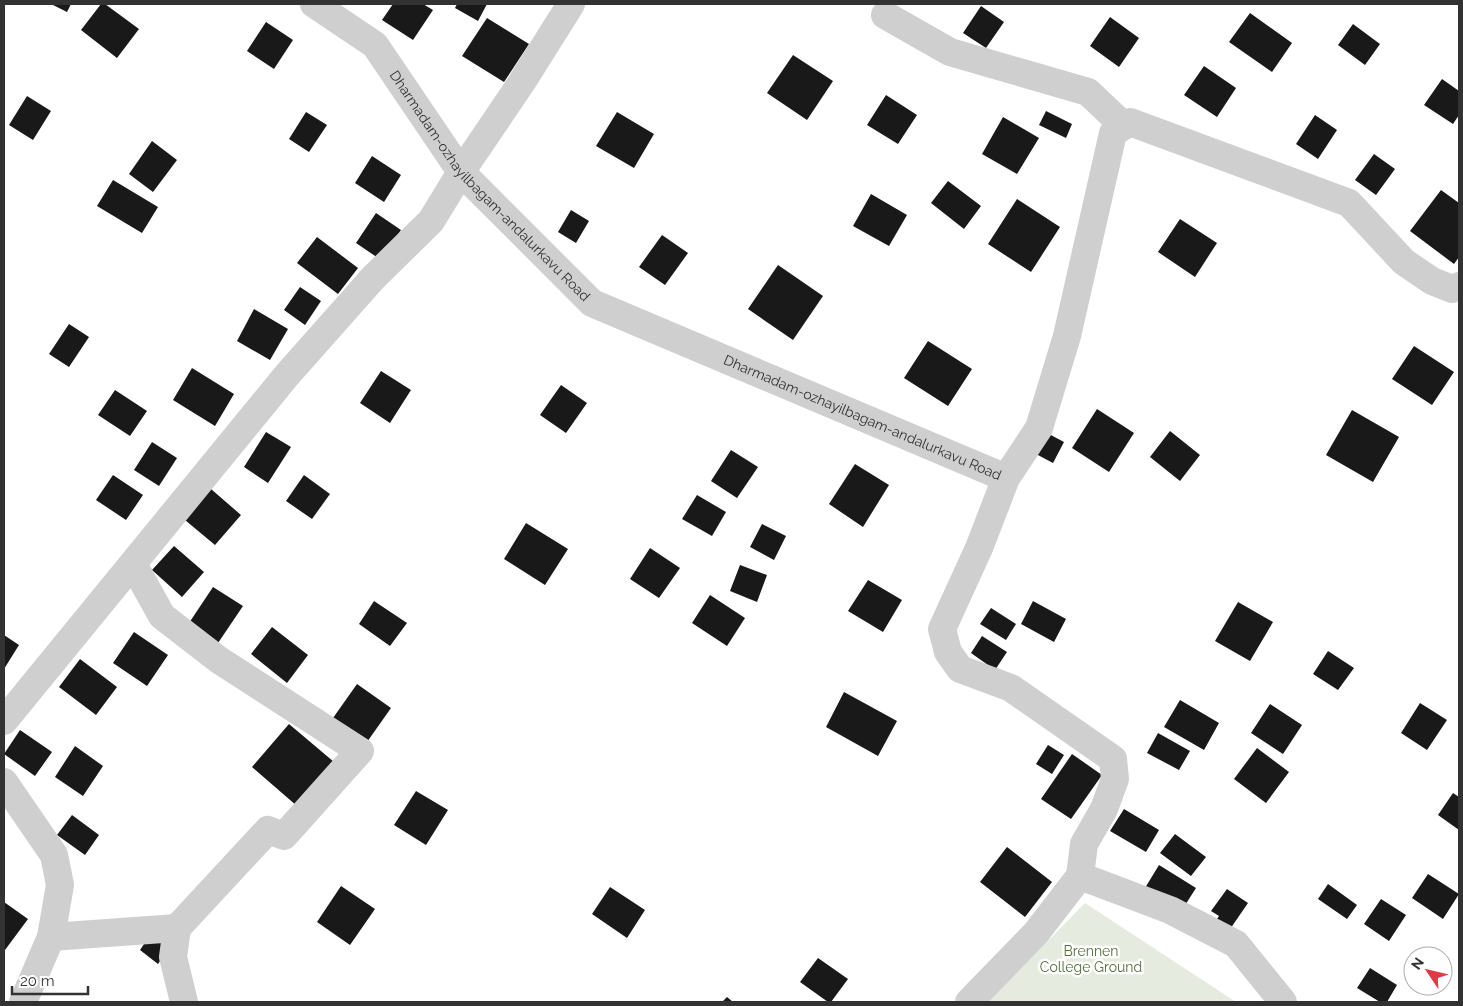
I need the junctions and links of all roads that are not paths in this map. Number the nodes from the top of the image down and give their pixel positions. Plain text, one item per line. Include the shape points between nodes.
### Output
1 (314, 4) edge
2 (571, 4) edge
3 (885, 15) dead end
4 (1124, 126) junction
5 (460, 172) junction
6 (1459, 286) edge
7 (1006, 478) junction
8 (133, 564) junction
9 (4, 721) edge
10 (4, 782) edge
11 (1080, 876) junction
12 (177, 928) junction
13 (51, 937) junction
14 (23, 1002) edge
15 (184, 1002) edge
16 (969, 1002) edge
17 (1283, 1002) edge

1 - 5 street, Dharmadam-ozhayilbagam-andalurkavu Road via 375,45
2 - 5 street
3 - 4 street via 950,52 1088,92
4 - 6 street via 1130,122 1349,204 1404,262 1432,281 1452,289
4 - 7 street, Dharmadam-ozhayilbagam-andalurkavu Road via 1113,133 1067,336 1040,428
5 - 7 street, Dharmadam-ozhayilbagam-andalurkavu Road via 592,303
5 - 8 street via 431,221 373,278 287,375
7 - 11 street via 942,629 948,652 960,669 1011,688 1113,759 1115,779 1104,810 1084,844
8 - 9 street
8 - 12 street via 162,616 219,660 360,751 284,836 268,830
10 - 13 street via 54,855 60,885
11 - 16 street via 1036,933
11 - 17 street via 1170,910 1236,944
12 - 13 street
12 - 15 street via 173,957
13 - 14 street

